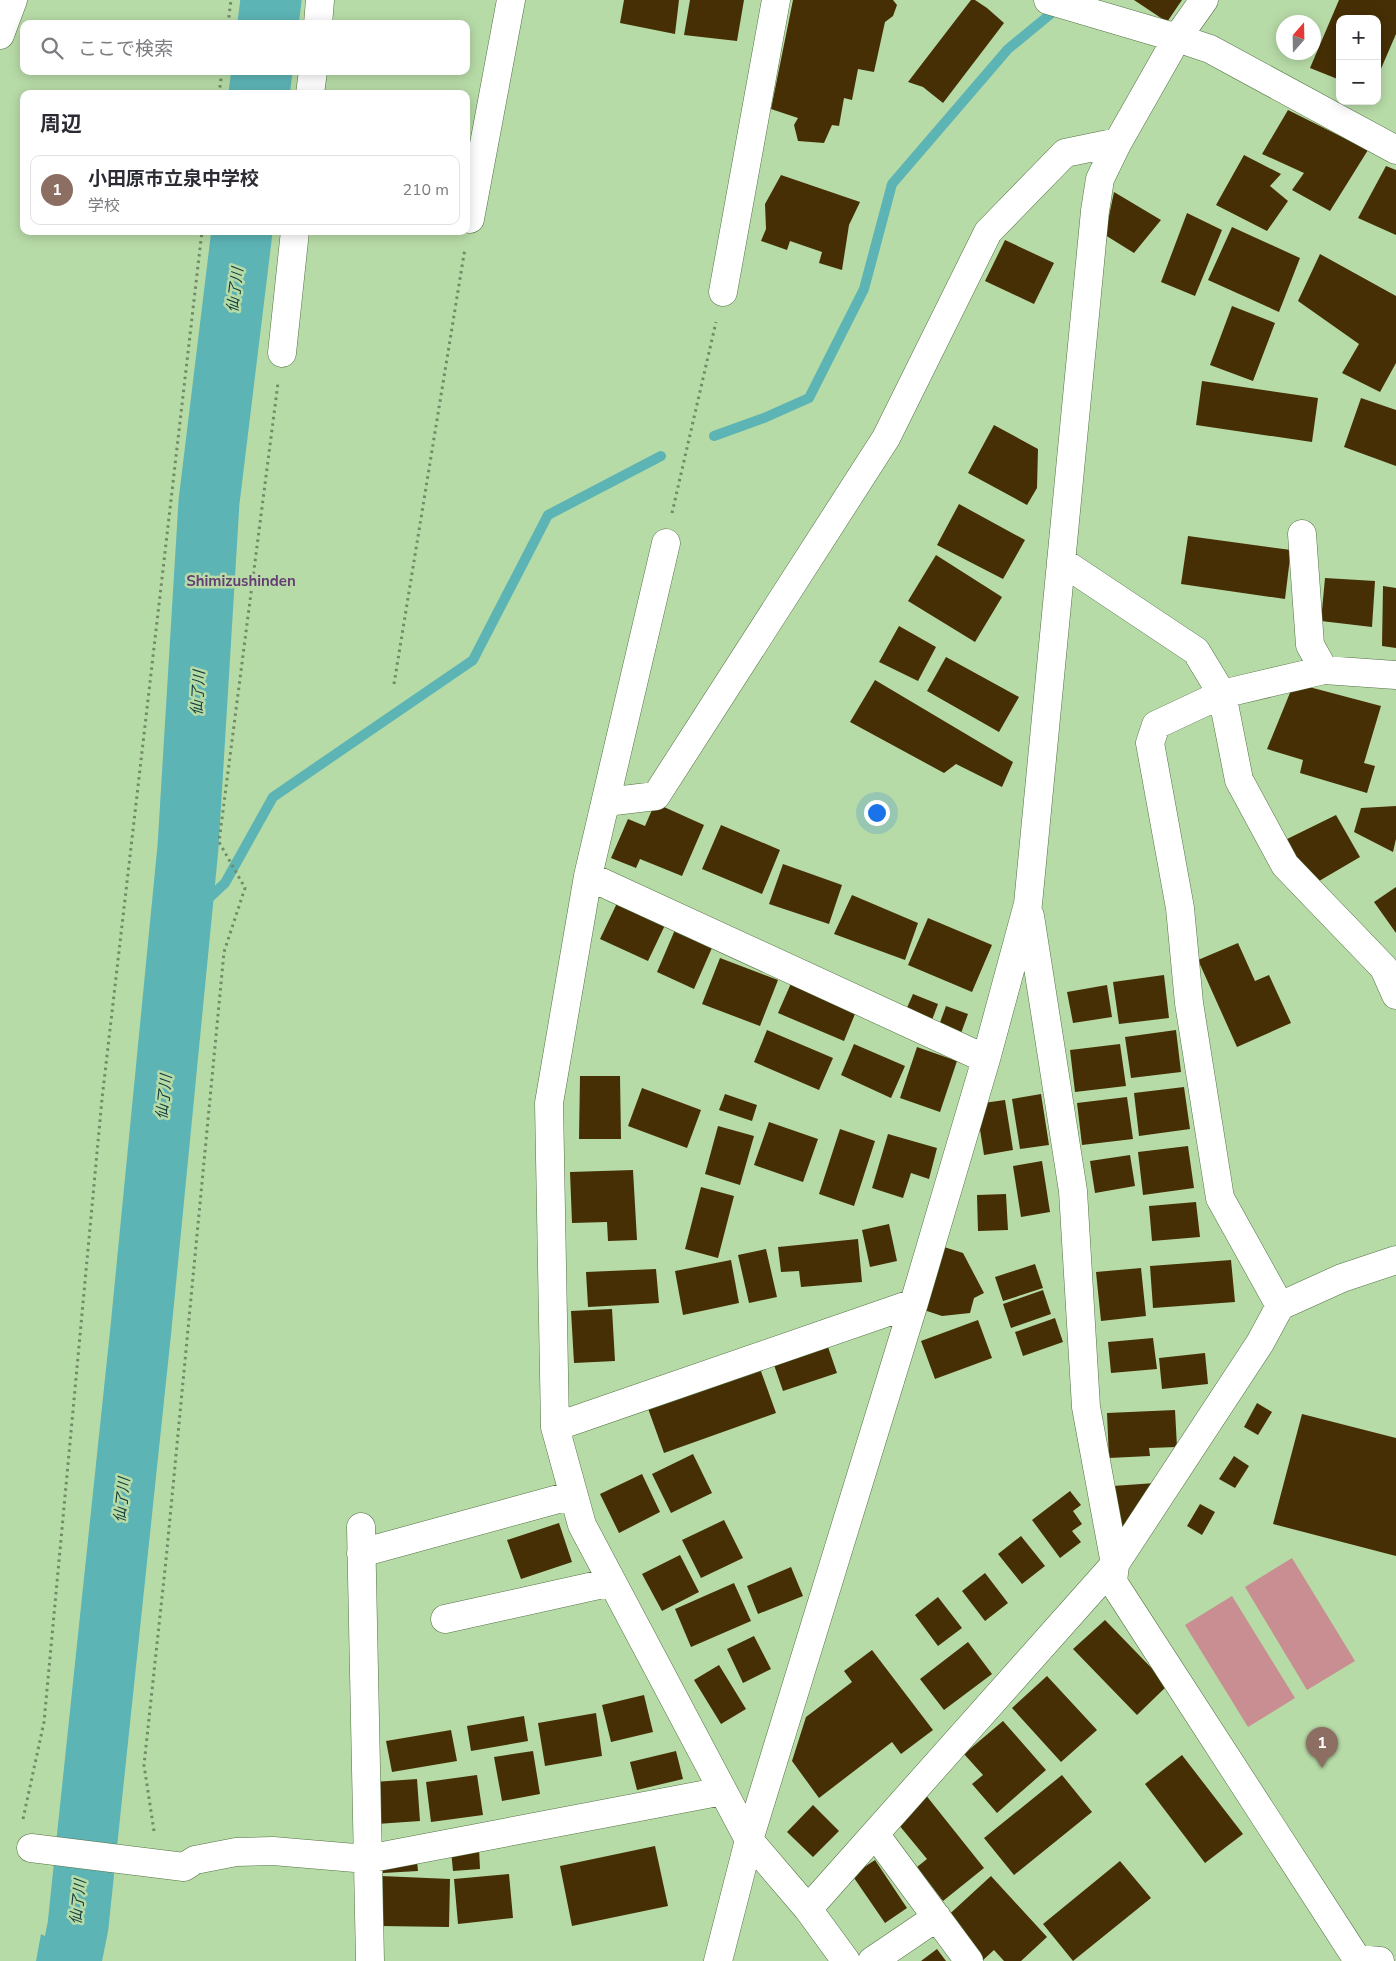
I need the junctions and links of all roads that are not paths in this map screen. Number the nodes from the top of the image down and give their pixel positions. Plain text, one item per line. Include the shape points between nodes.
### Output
1 (13, 0) edge
2 (320, 0) edge
3 (511, 0) edge
4 (776, 0) edge
5 (1048, 0) edge
6 (1204, 0) edge
7 (318, 20) edge
8 (0, 35) edge
9 (1176, 38) junction
10 (312, 75) edge
11 (311, 90) edge
12 (1118, 142) junction
13 (1396, 150) edge
14 (470, 219) dead end
15 (295, 235) edge
16 (723, 292) road end
17 (282, 353) road end
18 (1302, 534) dead end
19 (666, 543) road end
20 (1061, 561) junction
21 (1324, 670) junction
22 (1396, 675) edge
23 (1222, 694) junction
24 (609, 792) junction
25 (588, 876) junction
26 (1028, 904) junction
27 (1396, 996) edge
28 (986, 1059) junction
29 (1396, 1260) edge
30 (914, 1303) junction
31 (1280, 1306) junction
32 (555, 1427) junction
33 (574, 1496) junction
34 (1115, 1564) junction
35 (612, 1582) junction
36 (445, 1619) dead end
37 (723, 1791) junction
38 (875, 1834) junction
39 (749, 1840) junction
40 (31, 1848) road end
41 (367, 1859) junction
42 (808, 1909) junction
43 (937, 1917) junction
44 (1364, 1960) edge
45 (370, 1961) edge
46 (718, 1961) edge
47 (846, 1961) edge
48 (872, 1961) edge
49 (969, 1961) edge

1 - 8 street
2 - 7 street
3 - 14 street
4 - 16 street
5 - 9 street
6 - 9 street
9 - 12 street
9 - 13 street via 1210,49
10 - 11 street
12 - 20 street via 1100,179 1095,211
12 - 24 street via 1065,154 988,232 886,438 656,796
15 - 17 street
18 - 21 street via 1310,645
19 - 24 street
20 - 23 street via 1196,651
20 - 26 street
21 - 22 street
21 - 23 street
23 - 27 street via 1239,780 1285,865 1384,968
23 - 31 street via 1156,725 1150,743 1180,908 1189,1003 1220,1198
24 - 25 street
25 - 28 street
25 - 32 street via 549,1103
26 - 28 street
26 - 34 street via 1073,1191 1086,1407
28 - 30 street
29 - 31 street via 1342,1278
30 - 32 street
30 - 39 street
31 - 34 street via 1260,1343
32 - 33 street
33 - 35 street via 582,1525
33 - 41 street via 361,1540
34 - 38 street
34 - 44 street via 1113,1582
35 - 36 street
35 - 37 street
37 - 39 street
37 - 41 street
38 - 42 street
38 - 43 street
39 - 42 street
39 - 46 street
40 - 41 street via 184,1867 195,1860 236,1852 273,1851
41 - 45 street
42 - 47 street
43 - 48 street
43 - 49 street

